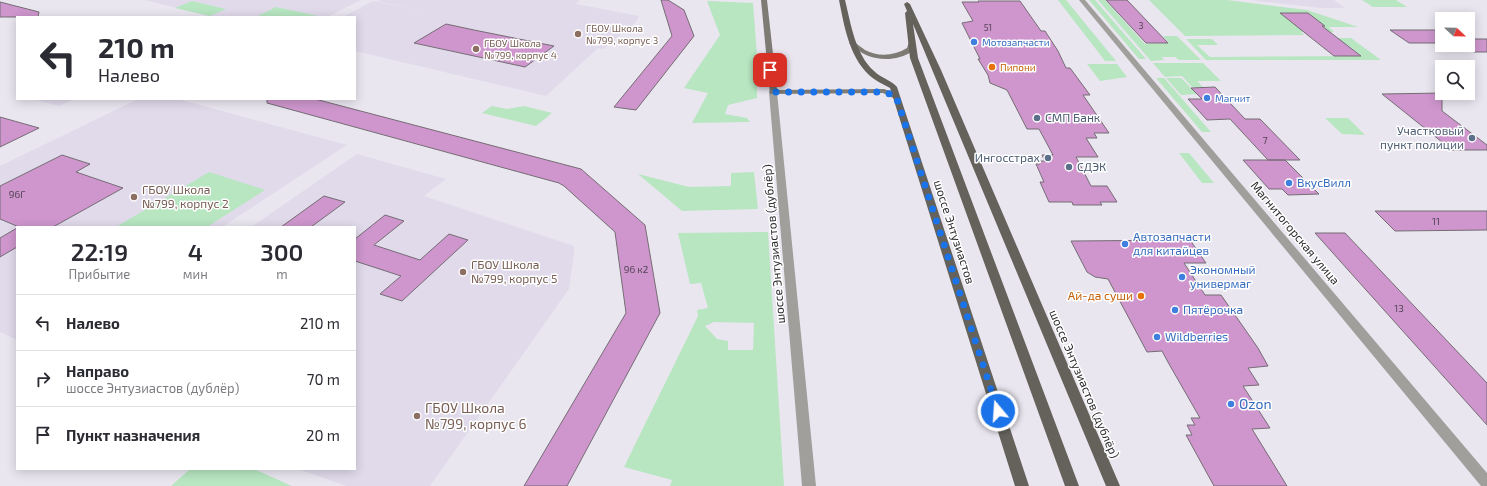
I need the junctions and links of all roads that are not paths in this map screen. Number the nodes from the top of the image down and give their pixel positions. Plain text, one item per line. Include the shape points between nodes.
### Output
1 (764, 0) edge
2 (842, 0) edge
3 (1082, 0) edge
4 (906, 2) edge
5 (852, 43) junction
6 (911, 43) junction
7 (773, 92) junction
8 (895, 92) junction
9 (1487, 484) edge
10 (809, 486) edge
11 (1022, 486) edge
12 (1072, 486) edge
13 (1113, 486) edge

1 - 7 main road, шоссе Энтузиастов (дублёр)
2 - 5 main road
3 - 9 street, Магнитогорская улица
4 - 6 main road, шоссе Энтузиастов
4 - 13 main road, шоссе Энтузиастов (дублёр)
5 - 6 main road via 861,52 881,56 902,54 910,49
5 - 8 main road via 871,73
6 - 12 main road, шоссе Энтузиастов via 914,58
7 - 8 main road
7 - 10 street, шоссе Энтузиастов (дублёр)
8 - 11 main road, шоссе Энтузиастов

